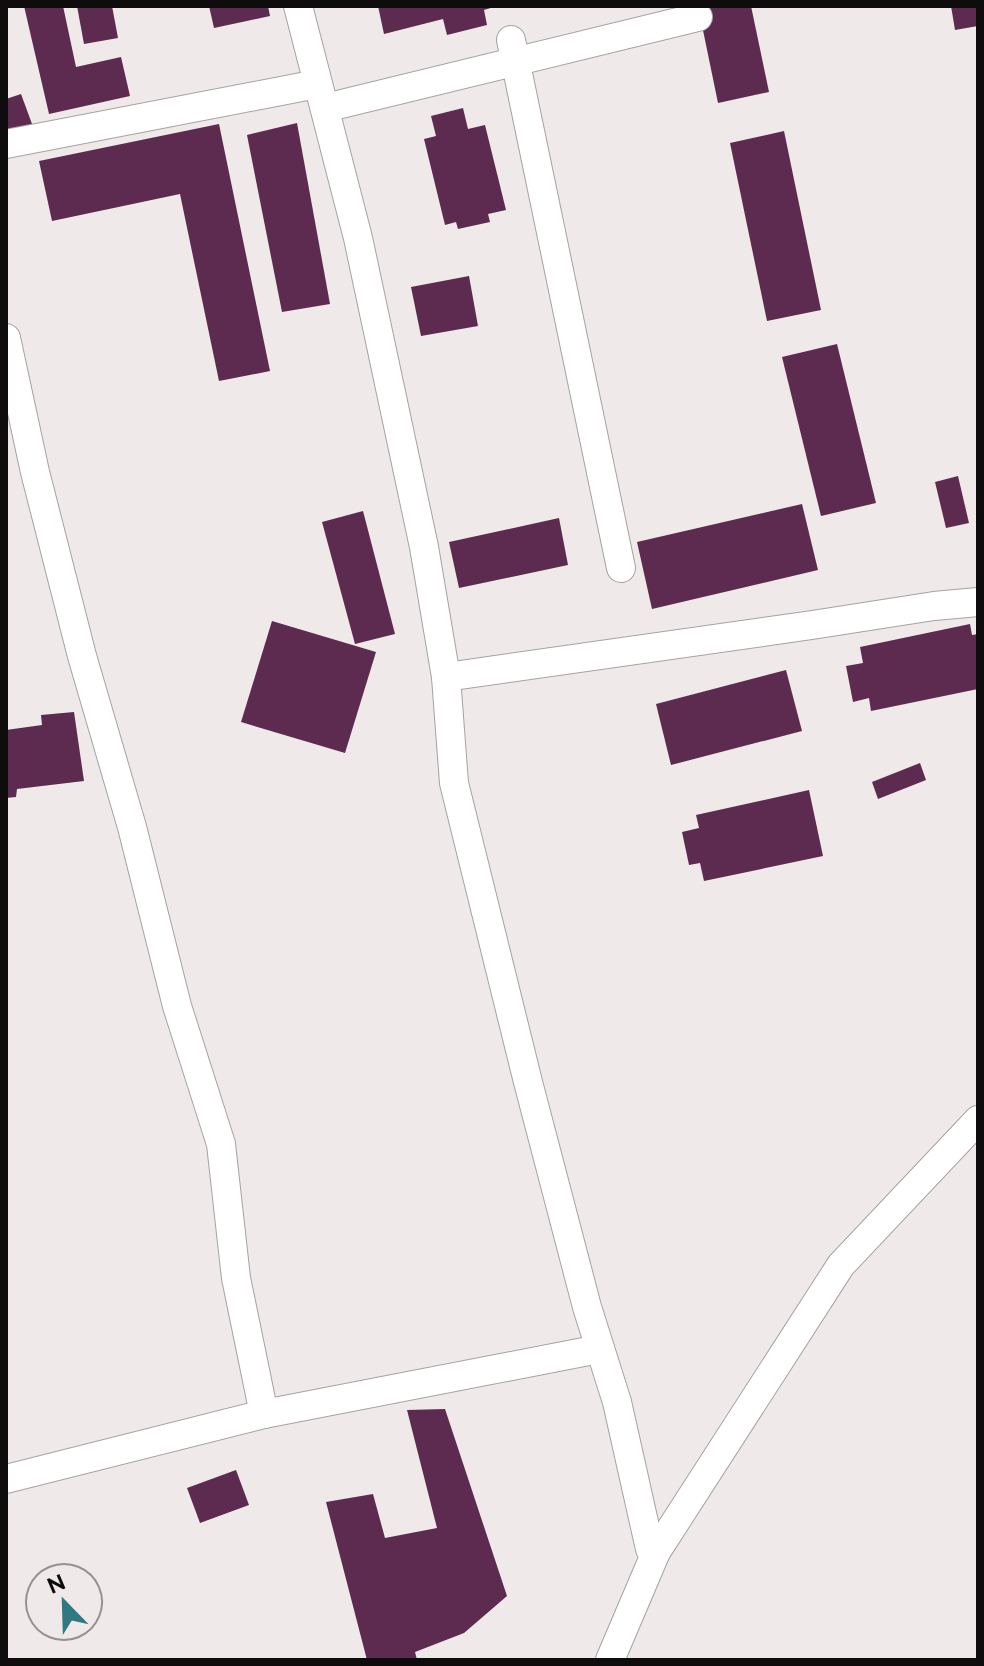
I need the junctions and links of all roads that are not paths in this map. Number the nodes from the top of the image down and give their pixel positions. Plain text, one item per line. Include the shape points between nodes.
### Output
1 (298, 6) edge
2 (698, 17) dead end
3 (513, 51) junction
4 (321, 96) junction
5 (6, 144) edge
6 (6, 338) edge
7 (621, 568) dead end
8 (978, 602) edge
9 (446, 677) junction
10 (978, 1120) edge
11 (599, 1349) junction
12 (264, 1414) junction
13 (6, 1479) edge
14 (656, 1552) junction
15 (610, 1660) edge

1 - 4 street
2 - 3 street
3 - 4 street
3 - 7 street
4 - 5 street
4 - 9 street via 358,238
6 - 12 street via 82,656 177,1006 221,1144 236,1278
8 - 9 street
9 - 11 street via 454,783
10 - 14 street via 841,1265
11 - 12 street
11 - 14 street via 617,1402 650,1549
12 - 13 street
14 - 15 street

